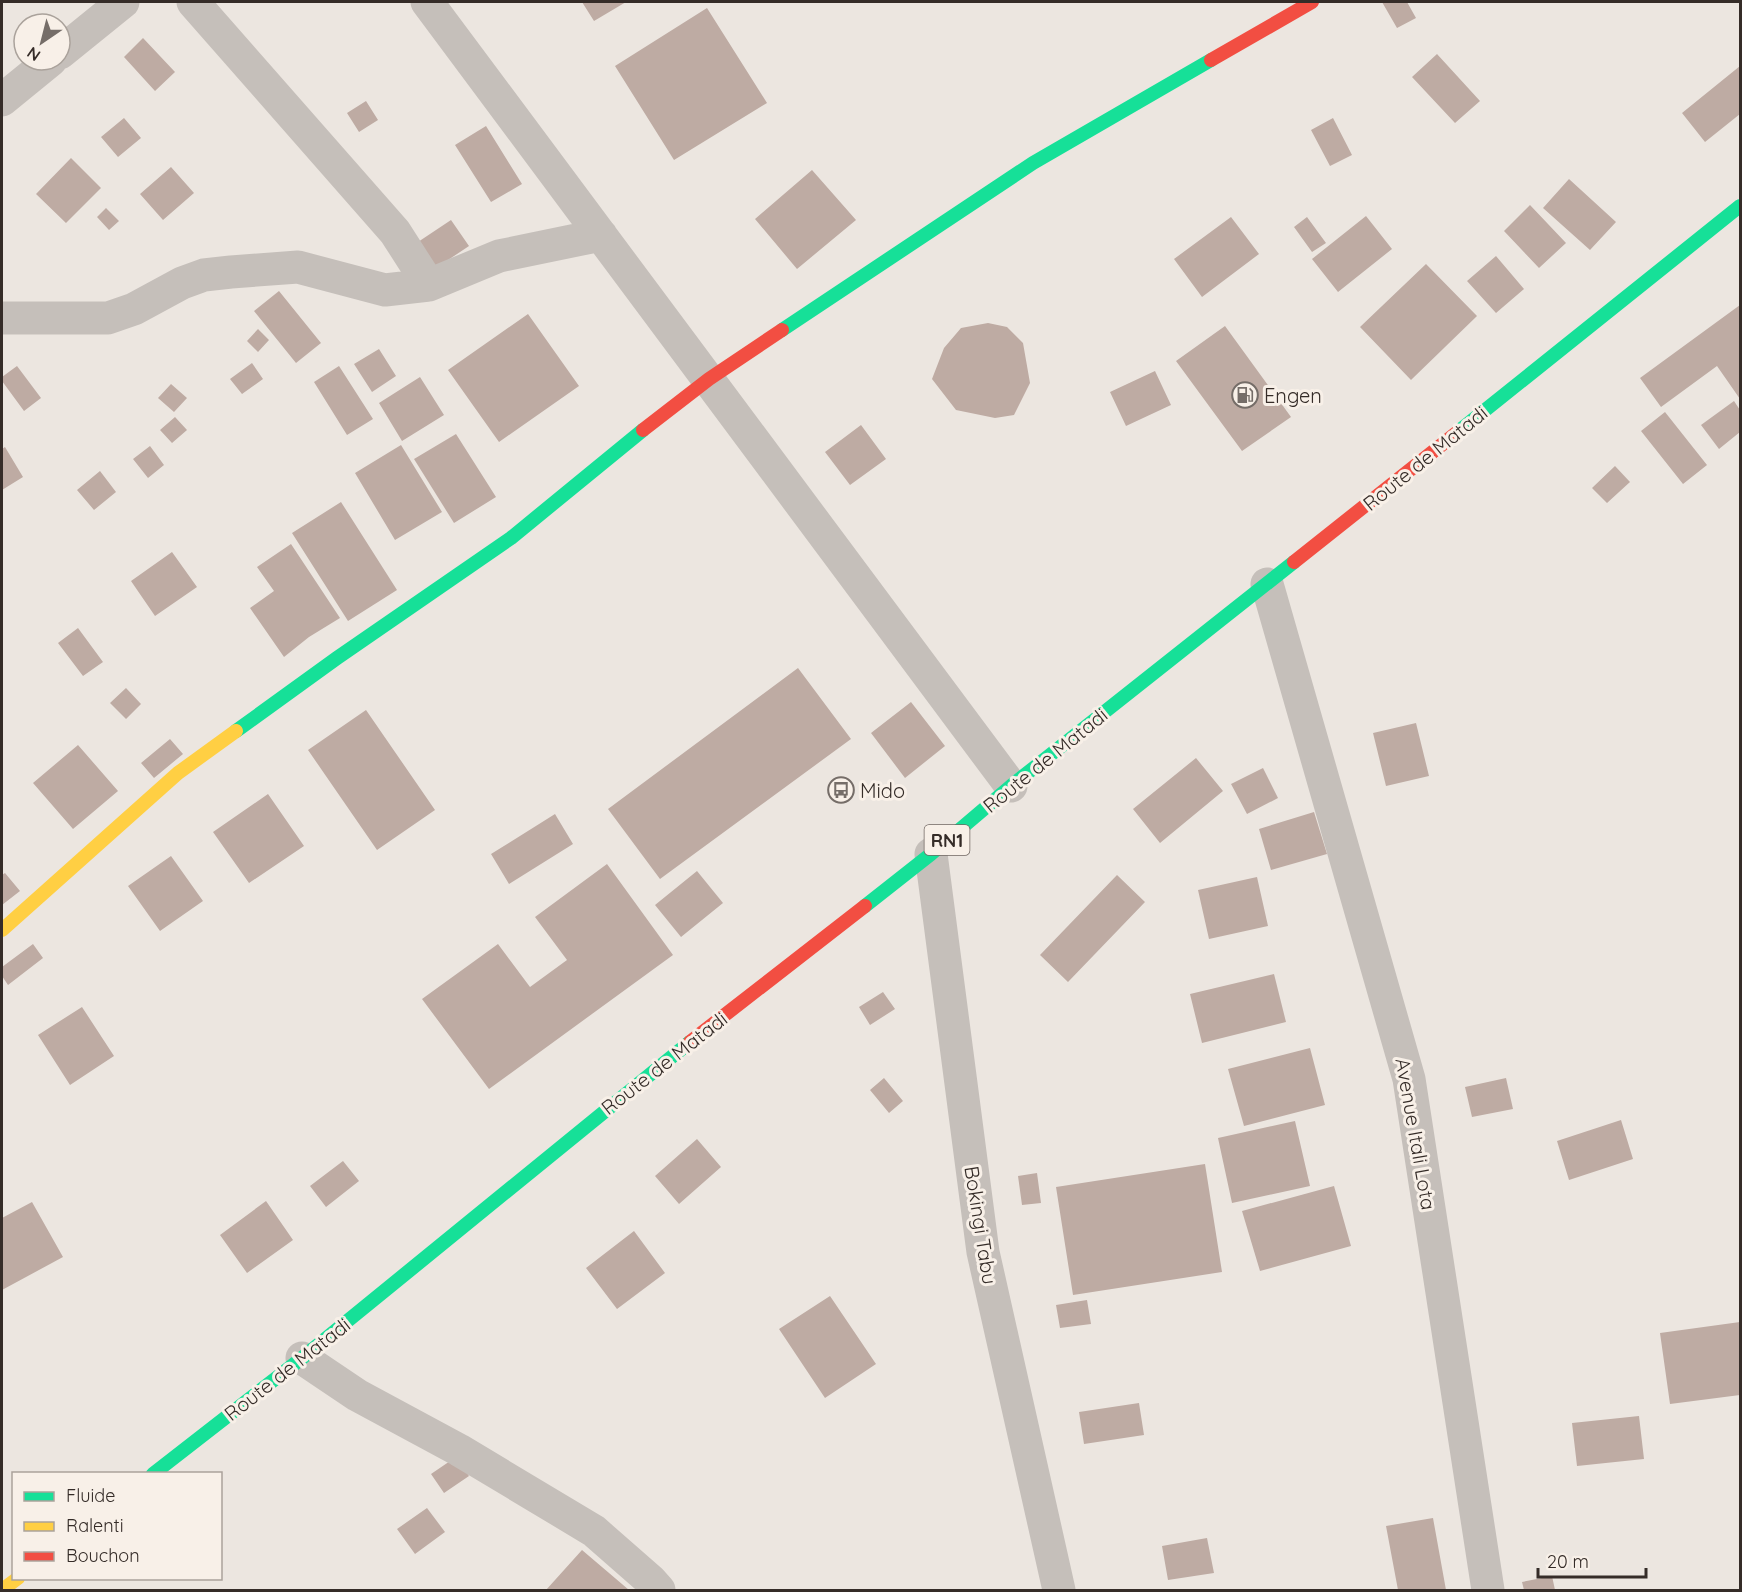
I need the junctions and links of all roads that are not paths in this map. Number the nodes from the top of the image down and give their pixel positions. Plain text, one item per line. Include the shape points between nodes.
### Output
1 (121, 2) edge
2 (193, 2) edge
3 (427, 2) edge
4 (1312, 2) edge
5 (72, 43) edge
6 (36, 72) edge
7 (2, 100) edge
8 (1740, 206) edge
9 (601, 235) junction
10 (429, 285) junction
11 (2, 318) edge
12 (709, 379) junction
13 (1267, 584) junction
14 (1011, 786) junction
15 (931, 854) junction
16 (2, 930) edge
17 (302, 1358) junction
18 (154, 1472) edge
19 (15, 1580) edge
20 (2, 1590) edge
21 (659, 1590) edge
22 (1059, 1590) edge
23 (1488, 1590) edge

1 - 5 street
2 - 10 street via 395,232
3 - 9 street
4 - 12 main road via 1033,163
6 - 7 street
8 - 13 main road, Route de Matadi / RN1
9 - 10 street via 499,256
9 - 12 street
10 - 11 street via 385,290 298,267 204,274 108,318
12 - 14 street
12 - 16 main road via 511,538 337,657 178,773
13 - 14 main road, Route de Matadi / RN1
13 - 23 street, Avenue Itali Lota via 1409,1079
14 - 15 main road, Route de Matadi / RN1
15 - 17 main road, Route de Matadi / RN1 via 635,1085
15 - 22 street, Bokingi Tabu via 983,1252
17 - 18 main road, Route de Matadi / RN1
17 - 21 street via 357,1395 459,1450 594,1531
19 - 20 main road

